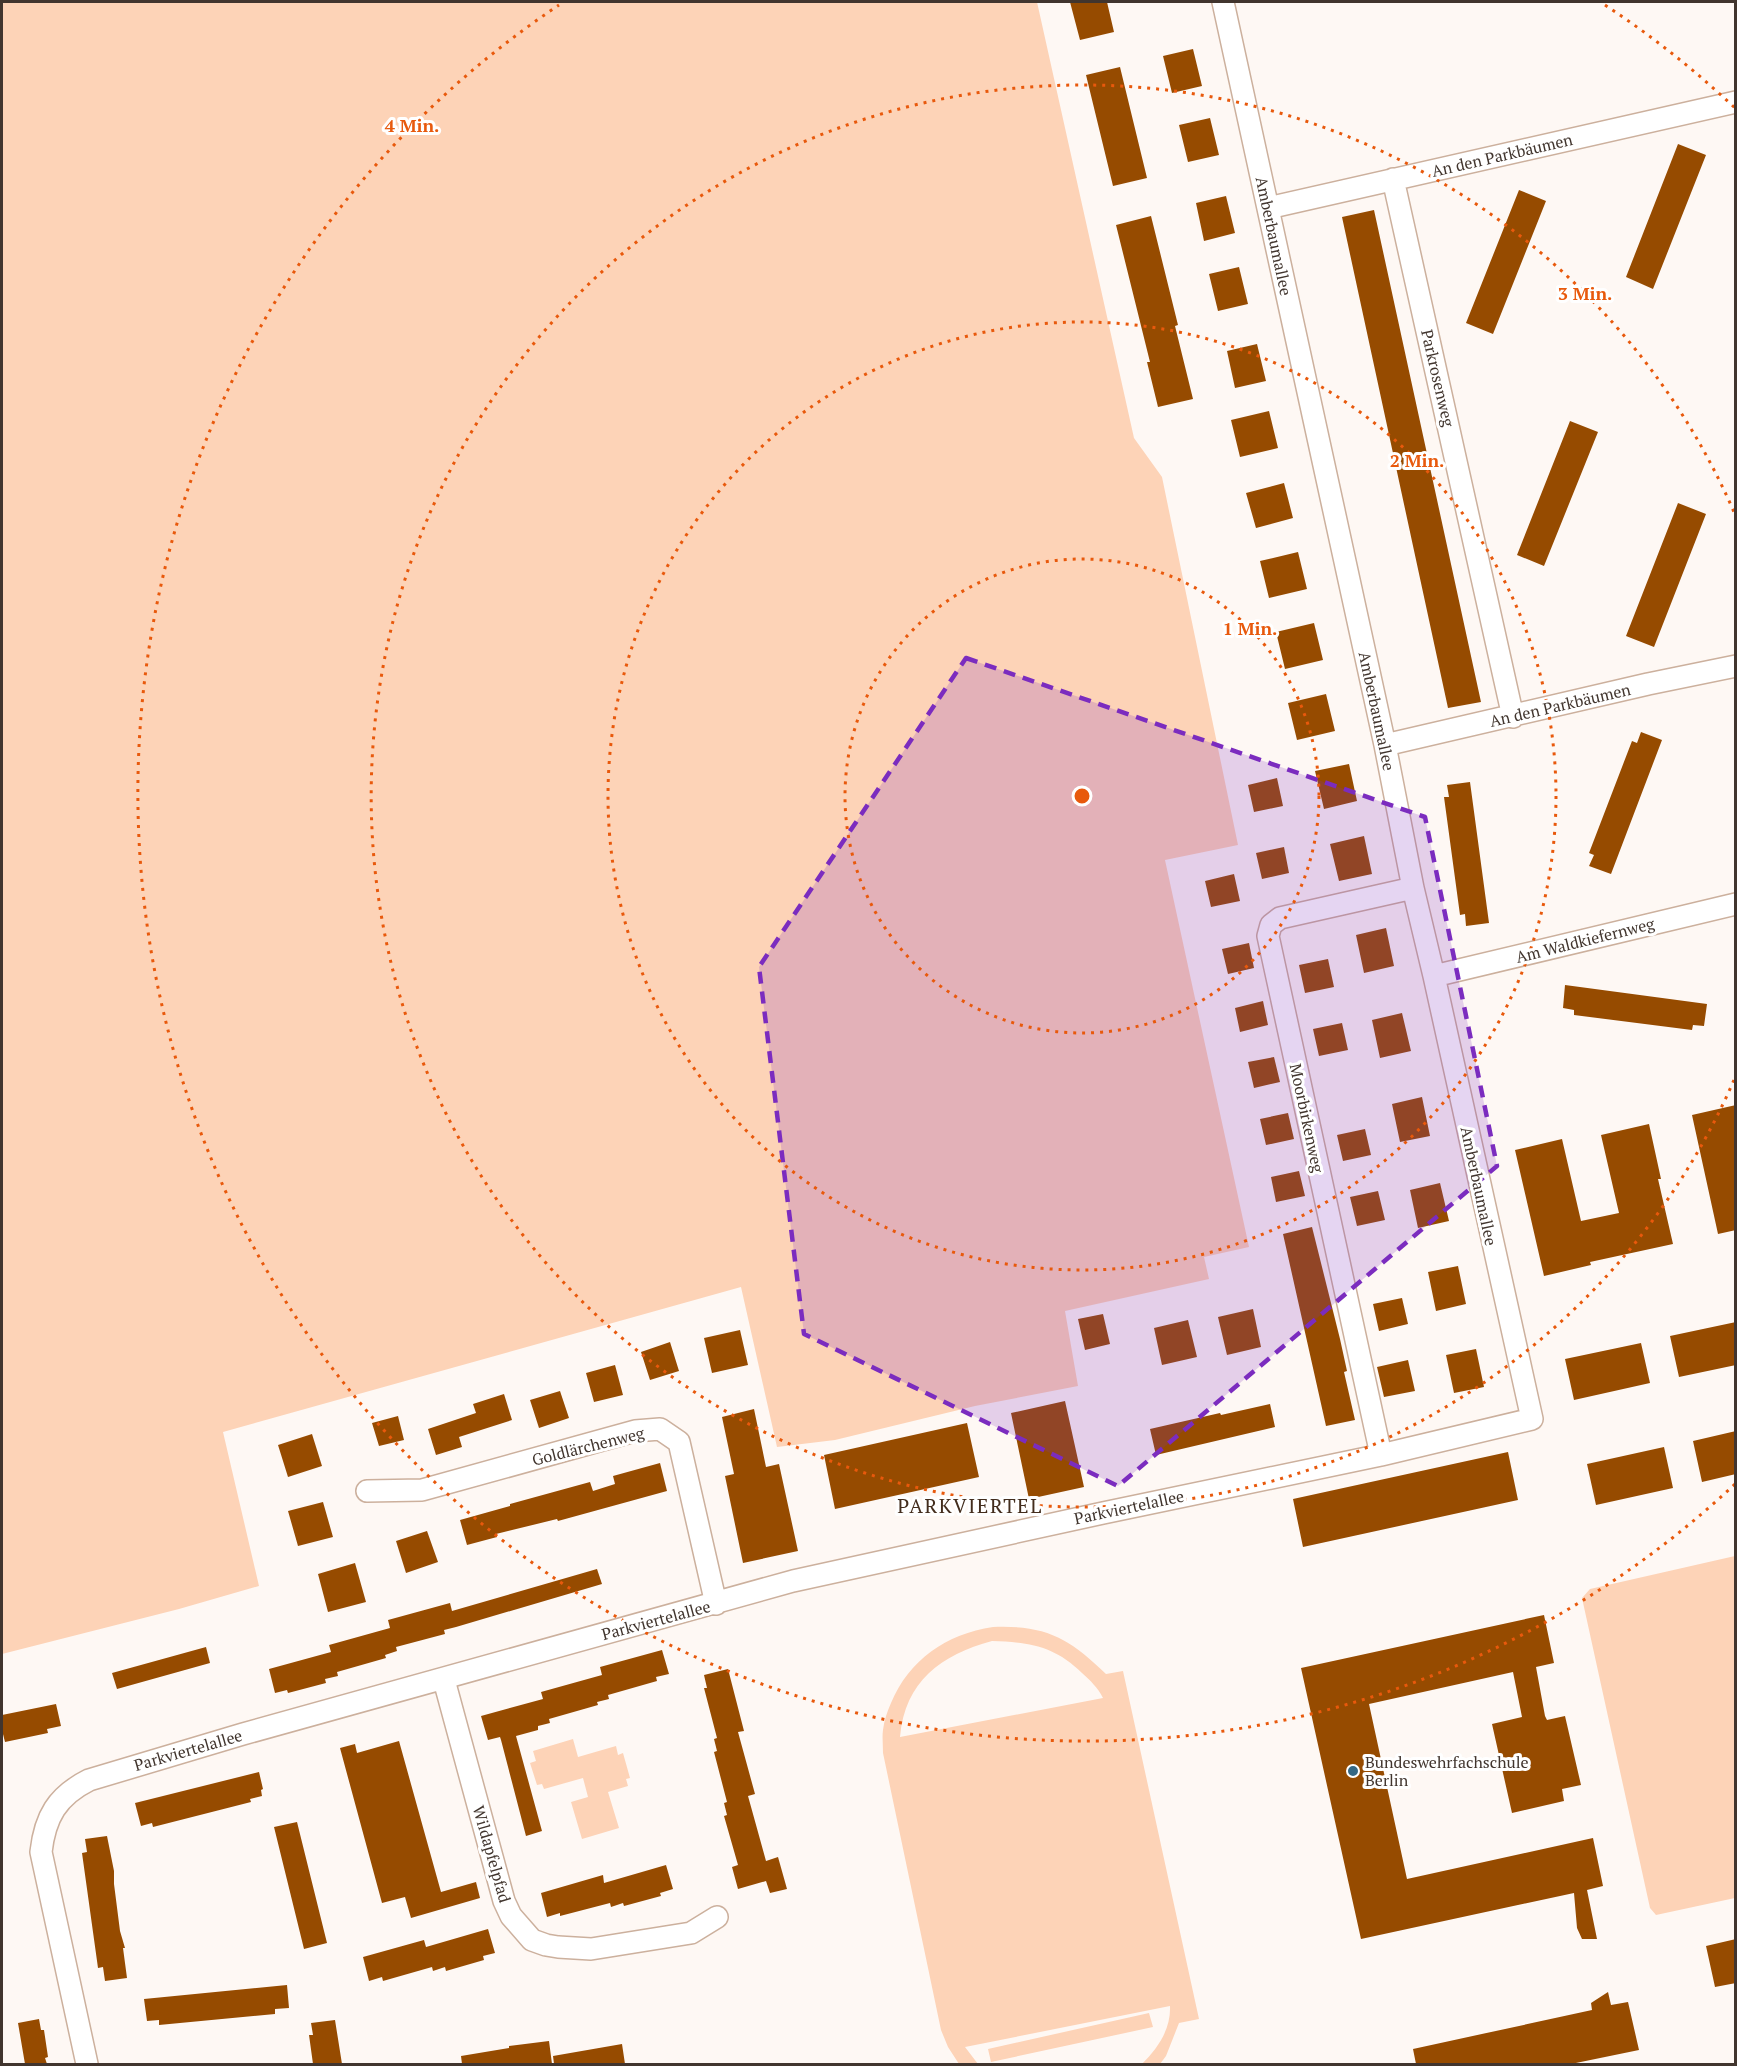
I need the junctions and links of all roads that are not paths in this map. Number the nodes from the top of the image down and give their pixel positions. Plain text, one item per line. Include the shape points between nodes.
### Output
1 (1223, 2) edge
2 (1736, 102) edge
3 (1393, 179) junction
4 (1268, 208) junction
5 (1736, 666) edge
6 (1513, 717) junction
7 (1385, 745) junction
8 (1413, 888) junction
9 (1736, 904) edge
10 (1434, 976) junction
11 (1532, 1419) joint
12 (1380, 1455) junction
13 (368, 1491) dead end
14 (716, 1604) junction
15 (444, 1680) junction
16 (717, 1917) dead end
17 (87, 2064) edge

1 - 4 street, Amberbaumallee
2 - 3 street, An den Parkbäumen
3 - 4 street, An den Parkbäumen
3 - 6 street, Parkrosenweg
4 - 7 street, Amberbaumallee
5 - 6 street, An den Parkbäumen
6 - 7 street, An den Parkbäumen
7 - 8 street, Amberbaumallee
8 - 10 street, Amberbaumallee
8 - 12 street, Moorbirkenweg via 1280,918 1270,925 1268,936
9 - 10 street, Am Waldkiefernweg
10 - 11 street, Amberbaumallee
11 - 12 street, Parkviertelallee
12 - 14 street, Parkviertelallee via 793,1581
13 - 14 street, Goldlärchenweg via 422,1490 635,1431 660,1429 679,1442
14 - 15 street, Parkviertelallee
15 - 16 street, Wildapfelpfad via 504,1901 511,1916 532,1940 546,1946 591,1949 691,1933
15 - 17 street, Parkviertelallee via 105,1775 73,1788 61,1799 43,1834 41,1852

